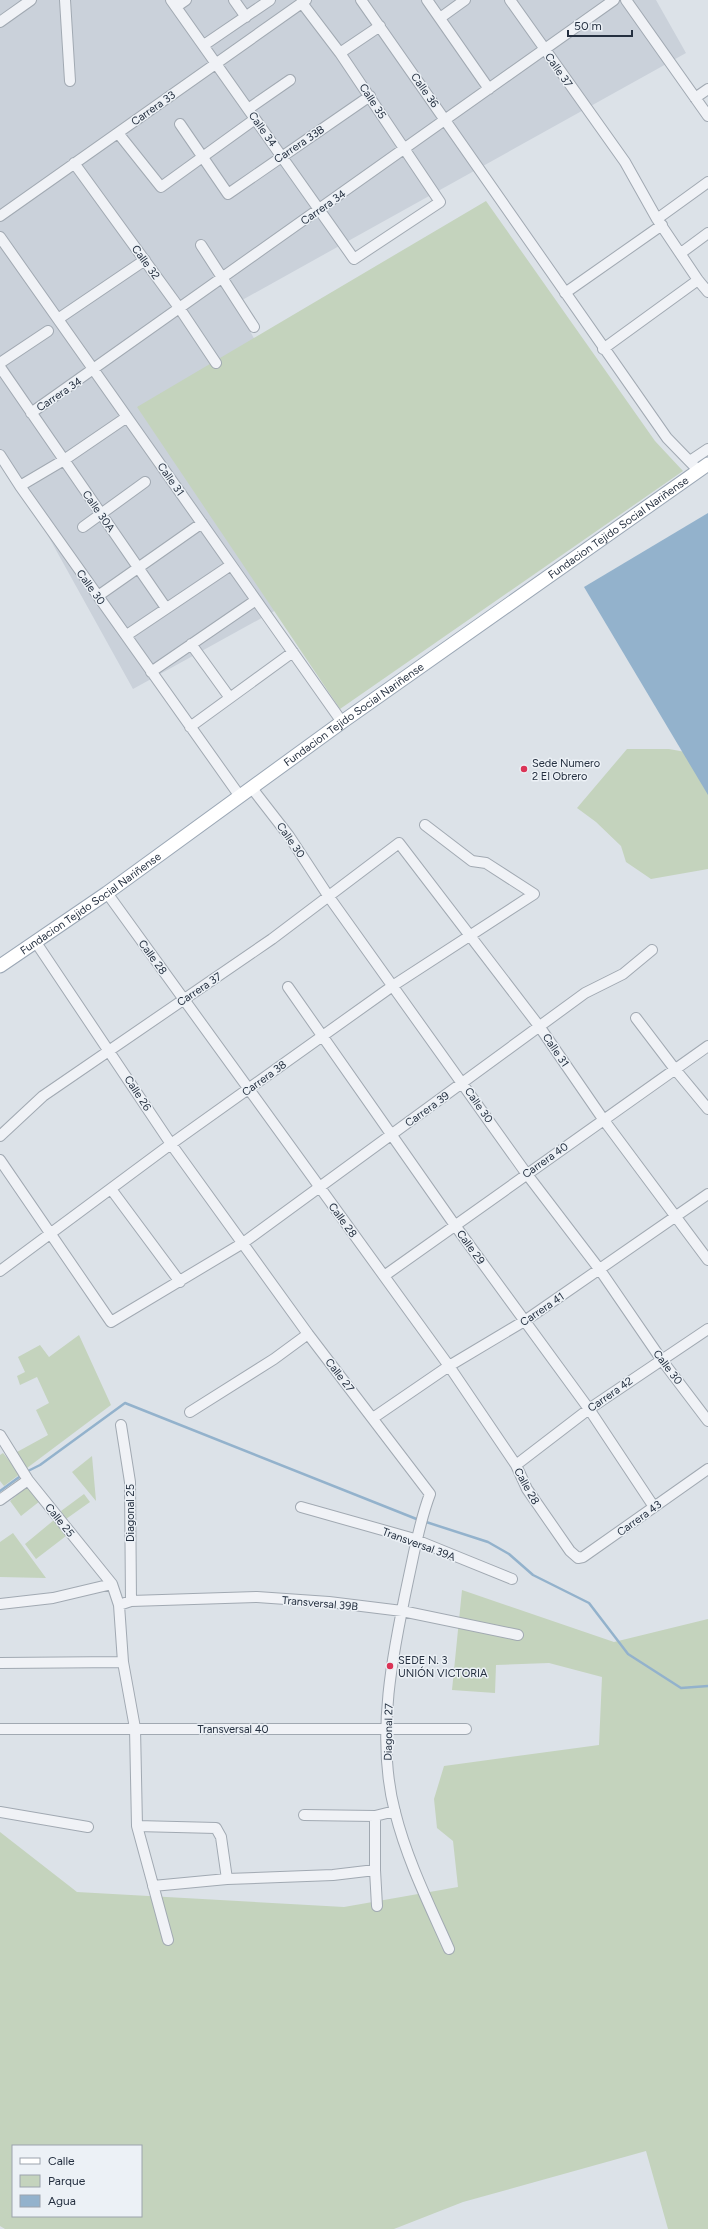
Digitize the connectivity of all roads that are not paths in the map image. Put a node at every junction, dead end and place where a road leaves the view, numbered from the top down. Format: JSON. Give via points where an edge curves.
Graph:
{"nodes":[{"id":1,"x":65,"y":0,"type":"edge"},
{"id":2,"x":186,"y":0,"type":"edge"},
{"id":3,"x":234,"y":0,"type":"edge"},
{"id":4,"x":270,"y":0,"type":"edge"},
{"id":5,"x":361,"y":0,"type":"edge"},
{"id":6,"x":427,"y":0,"type":"edge"},
{"id":7,"x":465,"y":0,"type":"edge"},
{"id":8,"x":510,"y":0,"type":"edge"},
{"id":9,"x":614,"y":0,"type":"edge"},
{"id":10,"x":626,"y":0,"type":"edge"},
{"id":11,"x":304,"y":1,"type":"edge"},
{"id":12,"x":24,"y":2,"type":"edge"},
{"id":13,"x":174,"y":3,"type":"edge"},
{"id":14,"x":246,"y":17,"type":"junction"},
{"id":15,"x":440,"y":18,"type":"junction"},
{"id":16,"x":0,"y":22,"type":"edge"},
{"id":17,"x":380,"y":26,"type":"junction"},
{"id":18,"x":204,"y":46,"type":"junction"},
{"id":19,"x":545,"y":49,"type":"junction"},
{"id":20,"x":340,"y":53,"type":"junction"},
{"id":21,"x":216,"y":63,"type":"junction"},
{"id":22,"x":290,"y":80,"type":"dead end"},
{"id":23,"x":70,"y":81,"type":"dead end"},
{"id":24,"x":489,"y":89,"type":"junction"},
{"id":25,"x":708,"y":89,"type":"edge"},
{"id":26,"x":370,"y":96,"type":"junction"},
{"id":27,"x":695,"y":98,"type":"junction"},
{"id":28,"x":248,"y":108,"type":"junction"},
{"id":29,"x":708,"y":116,"type":"edge"},
{"id":30,"x":255,"y":119,"type":"junction"},
{"id":31,"x":446,"y":120,"type":"junction"},
{"id":32,"x":180,"y":124,"type":"dead end"},
{"id":33,"x":118,"y":133,"type":"junction"},
{"id":34,"x":404,"y":149,"type":"junction"},
{"id":35,"x":281,"y":156,"type":"junction"},
{"id":36,"x":202,"y":157,"type":"junction"},
{"id":37,"x":74,"y":163,"type":"junction"},
{"id":38,"x":708,"y":182,"type":"edge"},
{"id":39,"x":319,"y":209,"type":"junction"},
{"id":40,"x":0,"y":216,"type":"edge"},
{"id":41,"x":660,"y":222,"type":"junction"},
{"id":42,"x":708,"y":234,"type":"edge"},
{"id":43,"x":0,"y":237,"type":"edge"},
{"id":44,"x":201,"y":245,"type":"dead end"},
{"id":45,"x":681,"y":253,"type":"junction"},
{"id":46,"x":354,"y":258,"type":"joint"},
{"id":47,"x":145,"y":260,"type":"junction"},
{"id":48,"x":222,"y":278,"type":"junction"},
{"id":49,"x":704,"y":285,"type":"edge"},
{"id":50,"x":565,"y":293,"type":"junction"},
{"id":51,"x":180,"y":309,"type":"junction"},
{"id":52,"x":58,"y":319,"type":"junction"},
{"id":53,"x":254,"y":327,"type":"dead end"},
{"id":54,"x":48,"y":331,"type":"dead end"},
{"id":55,"x":603,"y":349,"type":"junction"},
{"id":56,"x":0,"y":363,"type":"edge"},
{"id":57,"x":216,"y":363,"type":"dead end"},
{"id":58,"x":0,"y":367,"type":"edge"},
{"id":59,"x":94,"y":370,"type":"junction"},
{"id":60,"x":32,"y":413,"type":"junction"},
{"id":61,"x":127,"y":417,"type":"junction"},
{"id":62,"x":708,"y":449,"type":"edge"},
{"id":63,"x":0,"y":455,"type":"edge"},
{"id":64,"x":64,"y":460,"type":"junction"},
{"id":65,"x":699,"y":465,"type":"edge"},
{"id":66,"x":145,"y":482,"type":"dead end"},
{"id":67,"x":20,"y":486,"type":"junction"},
{"id":68,"x":101,"y":514,"type":"junction"},
{"id":69,"x":202,"y":523,"type":"junction"},
{"id":70,"x":83,"y":527,"type":"dead end"},
{"id":71,"x":231,"y":565,"type":"junction"},
{"id":72,"x":138,"y":567,"type":"junction"},
{"id":73,"x":98,"y":596,"type":"junction"},
{"id":74,"x":256,"y":600,"type":"junction"},
{"id":75,"x":166,"y":608,"type":"junction"},
{"id":76,"x":127,"y":635,"type":"junction"},
{"id":77,"x":192,"y":644,"type":"junction"},
{"id":78,"x":293,"y":652,"type":"junction"},
{"id":79,"x":151,"y":672,"type":"junction"},
{"id":80,"x":230,"y":698,"type":"junction"},
{"id":81,"x":342,"y":722,"type":"junction"},
{"id":82,"x":190,"y":727,"type":"junction"},
{"id":83,"x":251,"y":787,"type":"junction"},
{"id":84,"x":239,"y":795,"type":"junction"},
{"id":85,"x":425,"y":825,"type":"dead end"},
{"id":86,"x":398,"y":843,"type":"joint"},
{"id":87,"x":107,"y":893,"type":"junction"},
{"id":88,"x":329,"y":897,"type":"junction"},
{"id":89,"x":470,"y":937,"type":"junction"},
{"id":90,"x":35,"y":941,"type":"junction"},
{"id":91,"x":652,"y":950,"type":"dead end"},
{"id":92,"x":0,"y":966,"type":"edge"},
{"id":93,"x":394,"y":985,"type":"junction"},
{"id":94,"x":288,"y":987,"type":"dead end"},
{"id":95,"x":184,"y":999,"type":"junction"},
{"id":96,"x":636,"y":1018,"type":"dead end"},
{"id":97,"x":539,"y":1026,"type":"junction"},
{"id":98,"x":323,"y":1036,"type":"junction"},
{"id":99,"x":708,"y":1046,"type":"edge"},
{"id":100,"x":109,"y":1049,"type":"junction"},
{"id":101,"x":674,"y":1068,"type":"junction"},
{"id":102,"x":463,"y":1082,"type":"junction"},
{"id":103,"x":249,"y":1090,"type":"junction"},
{"id":104,"x":708,"y":1109,"type":"edge"},
{"id":105,"x":603,"y":1119,"type":"junction"},
{"id":106,"x":392,"y":1135,"type":"junction"},
{"id":107,"x":0,"y":1136,"type":"edge"},
{"id":108,"x":171,"y":1144,"type":"junction"},
{"id":109,"x":0,"y":1160,"type":"edge"},
{"id":110,"x":526,"y":1173,"type":"junction"},
{"id":111,"x":318,"y":1186,"type":"junction"},
{"id":112,"x":111,"y":1189,"type":"junction"},
{"id":113,"x":708,"y":1194,"type":"edge"},
{"id":114,"x":676,"y":1216,"type":"junction"},
{"id":115,"x":454,"y":1224,"type":"junction"},
{"id":116,"x":50,"y":1233,"type":"junction"},
{"id":117,"x":242,"y":1243,"type":"junction"},
{"id":118,"x":708,"y":1260,"type":"edge"},
{"id":119,"x":600,"y":1270,"type":"junction"},
{"id":120,"x":0,"y":1271,"type":"edge"},
{"id":121,"x":384,"y":1276,"type":"junction"},
{"id":122,"x":180,"y":1282,"type":"junction"},
{"id":123,"x":526,"y":1320,"type":"junction"},
{"id":124,"x":708,"y":1328,"type":"edge"},
{"id":125,"x":308,"y":1334,"type":"junction"},
{"id":126,"x":661,"y":1359,"type":"junction"},
{"id":127,"x":449,"y":1366,"type":"junction"},
{"id":128,"x":588,"y":1409,"type":"junction"},
{"id":129,"x":190,"y":1412,"type":"dead end"},
{"id":130,"x":373,"y":1418,"type":"junction"},
{"id":131,"x":708,"y":1421,"type":"edge"},
{"id":132,"x":121,"y":1425,"type":"dead end"},
{"id":133,"x":0,"y":1435,"type":"edge"},
{"id":134,"x":516,"y":1465,"type":"junction"},
{"id":135,"x":708,"y":1470,"type":"edge"},
{"id":136,"x":25,"y":1476,"type":"junction"},
{"id":137,"x":0,"y":1500,"type":"edge"},
{"id":138,"x":301,"y":1507,"type":"dead end"},
{"id":139,"x":425,"y":1507,"type":"joint"},
{"id":140,"x":654,"y":1507,"type":"junction"},
{"id":141,"x":417,"y":1541,"type":"junction"},
{"id":142,"x":570,"y":1551,"type":"joint"},
{"id":143,"x":512,"y":1579,"type":"dead end"},
{"id":144,"x":112,"y":1584,"type":"junction"},
{"id":145,"x":131,"y":1601,"type":"junction"},
{"id":146,"x":0,"y":1604,"type":"edge"},
{"id":147,"x":119,"y":1605,"type":"junction"},
{"id":148,"x":402,"y":1611,"type":"junction"},
{"id":149,"x":518,"y":1635,"type":"dead end"},
{"id":150,"x":123,"y":1662,"type":"junction"},
{"id":151,"x":0,"y":1663,"type":"edge"},
{"id":152,"x":135,"y":1728,"type":"junction"},
{"id":153,"x":387,"y":1728,"type":"junction"},
{"id":154,"x":0,"y":1729,"type":"edge"},
{"id":155,"x":466,"y":1729,"type":"dead end"},
{"id":156,"x":395,"y":1811,"type":"junction"},
{"id":157,"x":0,"y":1812,"type":"edge"},
{"id":158,"x":304,"y":1815,"type":"dead end"},
{"id":159,"x":375,"y":1816,"type":"junction"},
{"id":160,"x":137,"y":1826,"type":"junction"},
{"id":161,"x":88,"y":1827,"type":"dead end"},
{"id":162,"x":375,"y":1870,"type":"junction"},
{"id":163,"x":226,"y":1879,"type":"junction"},
{"id":164,"x":154,"y":1886,"type":"junction"},
{"id":165,"x":377,"y":1906,"type":"dead end"},
{"id":166,"x":168,"y":1940,"type":"dead end"},
{"id":167,"x":449,"y":1950,"type":"dead end"}],
"edges":[{"from":1,"to":23,"type":"street"},
{"from":2,"to":13,"type":"street"},
{"from":3,"to":14,"type":"street"},
{"from":4,"to":14,"type":"street"},
{"from":5,"to":17,"type":"street","name":"Calle 36"},
{"from":6,"to":15,"type":"street"},
{"from":7,"to":15,"type":"street"},
{"from":8,"to":19,"type":"street","name":"Calle 37"},
{"from":9,"to":19,"type":"street","name":"Carrera 34"},
{"from":10,"to":27,"type":"street"},
{"from":11,"to":20,"type":"street","name":"Calle 35"},
{"from":11,"to":21,"type":"street","name":"Carrera 33"},
{"from":12,"to":16,"type":"street"},
{"from":13,"to":18,"type":"street","name":"Calle 34"},
{"from":14,"to":18,"type":"street"},
{"from":15,"to":24,"type":"street"},
{"from":17,"to":20,"type":"street"},
{"from":17,"to":31,"type":"street","name":"Calle 36"},
{"from":18,"to":21,"type":"street","name":"Calle 34"},
{"from":19,"to":24,"type":"street","name":"Carrera 34"},
{"from":19,"to":41,"type":"street","name":"Calle 37","via":[[625,162]]},
{"from":20,"to":26,"type":"street","name":"Calle 35"},
{"from":21,"to":28,"type":"street","name":"Calle 34"},
{"from":21,"to":33,"type":"street","name":"Carrera 33"},
{"from":22,"to":28,"type":"street"},
{"from":24,"to":31,"type":"street","name":"Carrera 34"},
{"from":25,"to":27,"type":"street"},
{"from":26,"to":34,"type":"street","name":"Calle 35"},
{"from":26,"to":35,"type":"street","name":"Carrera 33B"},
{"from":27,"to":29,"type":"street"},
{"from":28,"to":30,"type":"street","name":"Calle 34"},
{"from":30,"to":35,"type":"street","name":"Calle 34"},
{"from":30,"to":36,"type":"street"},
{"from":31,"to":34,"type":"street","name":"Carrera 34"},
{"from":31,"to":50,"type":"street","name":"Calle 36"},
{"from":32,"to":36,"type":"street"},
{"from":33,"to":36,"type":"street","via":[[161,186]]},
{"from":33,"to":37,"type":"street","name":"Carrera 33"},
{"from":34,"to":39,"type":"street","name":"Carrera 34"},
{"from":34,"to":46,"type":"street","name":"Calle 35","via":[[440,202]]},
{"from":35,"to":36,"type":"street","name":"Carrera 33B","via":[[228,194]]},
{"from":35,"to":39,"type":"street","name":"Calle 34"},
{"from":37,"to":40,"type":"street","name":"Carrera 33"},
{"from":37,"to":47,"type":"street","name":"Calle 32"},
{"from":38,"to":41,"type":"street"},
{"from":39,"to":46,"type":"street","name":"Calle 34"},
{"from":39,"to":48,"type":"street","name":"Carrera 34"},
{"from":41,"to":45,"type":"street","name":"Calle 37"},
{"from":41,"to":50,"type":"street"},
{"from":42,"to":45,"type":"street"},
{"from":43,"to":52,"type":"street","name":"Calle 31"},
{"from":44,"to":48,"type":"street"},
{"from":45,"to":49,"type":"street","name":"Calle 37"},
{"from":47,"to":51,"type":"street","name":"Calle 32"},
{"from":47,"to":52,"type":"street"},
{"from":48,"to":51,"type":"street","name":"Carrera 34"},
{"from":48,"to":53,"type":"street"},
{"from":49,"to":55,"type":"street"},
{"from":50,"to":55,"type":"street","name":"Calle 36"},
{"from":51,"to":57,"type":"street","name":"Calle 32"},
{"from":51,"to":59,"type":"street","name":"Carrera 34"},
{"from":52,"to":59,"type":"street","name":"Calle 31"},
{"from":54,"to":56,"type":"street"},
{"from":55,"to":65,"type":"street","name":"Calle 36","via":[[667,438]]},
{"from":58,"to":60,"type":"street"},
{"from":59,"to":60,"type":"street","name":"Carrera 34"},
{"from":59,"to":61,"type":"street","name":"Calle 31"},
{"from":60,"to":64,"type":"street","name":"Calle 30A"},
{"from":61,"to":64,"type":"street"},
{"from":61,"to":69,"type":"street","name":"Calle 31"},
{"from":62,"to":65,"type":"street"},
{"from":63,"to":67,"type":"street","name":"Calle 30"},
{"from":64,"to":67,"type":"street"},
{"from":64,"to":68,"type":"street","name":"Calle 30A"},
{"from":65,"to":81,"type":"main road","name":"Fundacion Tejido Social Nariñense"},
{"from":66,"to":68,"type":"street"},
{"from":67,"to":73,"type":"street","name":"Calle 30"},
{"from":68,"to":70,"type":"street"},
{"from":68,"to":72,"type":"street","name":"Calle 30A"},
{"from":69,"to":71,"type":"street","name":"Calle 31"},
{"from":69,"to":72,"type":"street"},
{"from":71,"to":74,"type":"street","name":"Calle 31"},
{"from":71,"to":75,"type":"street"},
{"from":72,"to":73,"type":"street"},
{"from":72,"to":75,"type":"street","name":"Calle 30A"},
{"from":73,"to":76,"type":"street","name":"Calle 30"},
{"from":74,"to":77,"type":"street"},
{"from":74,"to":78,"type":"street","name":"Calle 31"},
{"from":75,"to":76,"type":"street"},
{"from":76,"to":79,"type":"street","name":"Calle 30"},
{"from":77,"to":79,"type":"street"},
{"from":77,"to":80,"type":"street"},
{"from":78,"to":80,"type":"street"},
{"from":78,"to":81,"type":"street","name":"Calle 31"},
{"from":79,"to":82,"type":"street","name":"Calle 30"},
{"from":80,"to":82,"type":"street"},
{"from":81,"to":83,"type":"main road","name":"Fundacion Tejido Social Nariñense"},
{"from":82,"to":84,"type":"street","name":"Calle 30"},
{"from":83,"to":84,"type":"main road","name":"Fundacion Tejido Social Nariñense"},
{"from":83,"to":88,"type":"street","name":"Calle 30","via":[[289,836]]},
{"from":84,"to":87,"type":"main road","name":"Fundacion Tejido Social Nariñense"},
{"from":85,"to":89,"type":"street","name":"Carrera 38","via":[[472,861],[486,863],[534,894]]},
{"from":86,"to":88,"type":"street","name":"Carrera 37"},
{"from":86,"to":89,"type":"street","name":"Calle 31"},
{"from":87,"to":90,"type":"main road","name":"Fundacion Tejido Social Nariñense"},
{"from":87,"to":95,"type":"street","name":"Calle 28"},
{"from":88,"to":93,"type":"street","name":"Calle 30"},
{"from":88,"to":95,"type":"street","name":"Carrera 37"},
{"from":89,"to":93,"type":"street","name":"Carrera 38"},
{"from":89,"to":97,"type":"street","name":"Calle 31"},
{"from":90,"to":92,"type":"main road","name":"Fundacion Tejido Social Nariñense"},
{"from":90,"to":100,"type":"street","name":"Calle 26"},
{"from":91,"to":97,"type":"street","name":"Carrera 39","via":[[623,974],[585,993]]},
{"from":93,"to":98,"type":"street","name":"Carrera 38"},
{"from":93,"to":102,"type":"street","name":"Calle 30"},
{"from":94,"to":98,"type":"street","name":"Calle 29"},
{"from":95,"to":100,"type":"street","name":"Carrera 37"},
{"from":95,"to":103,"type":"street","name":"Calle 28"},
{"from":96,"to":101,"type":"street"},
{"from":97,"to":102,"type":"street","name":"Carrera 39"},
{"from":97,"to":105,"type":"street","name":"Calle 31"},
{"from":98,"to":103,"type":"street","name":"Carrera 38"},
{"from":98,"to":106,"type":"street","name":"Calle 29"},
{"from":99,"to":101,"type":"street","name":"Carrera 40"},
{"from":100,"to":107,"type":"street","name":"Carrera 37","via":[[43,1096]]},
{"from":100,"to":108,"type":"street","name":"Calle 26"},
{"from":101,"to":104,"type":"street"},
{"from":101,"to":105,"type":"street","name":"Carrera 40"},
{"from":102,"to":106,"type":"street","name":"Carrera 39"},
{"from":102,"to":110,"type":"street","name":"Calle 30"},
{"from":103,"to":108,"type":"street","name":"Carrera 38"},
{"from":103,"to":111,"type":"street","name":"Calle 28"},
{"from":105,"to":110,"type":"street","name":"Carrera 40"},
{"from":105,"to":114,"type":"street","name":"Calle 31"},
{"from":106,"to":111,"type":"street","name":"Carrera 39"},
{"from":106,"to":115,"type":"street","name":"Calle 29"},
{"from":108,"to":112,"type":"street","name":"Carrera 38"},
{"from":108,"to":117,"type":"street","name":"Calle 26"},
{"from":109,"to":116,"type":"street"},
{"from":110,"to":115,"type":"street","name":"Carrera 40"},
{"from":110,"to":119,"type":"street","name":"Calle 30"},
{"from":111,"to":117,"type":"street","name":"Carrera 39"},
{"from":111,"to":121,"type":"street","name":"Calle 28"},
{"from":112,"to":116,"type":"street","name":"Carrera 38"},
{"from":112,"to":122,"type":"street"},
{"from":113,"to":114,"type":"street","name":"Carrera 41"},
{"from":114,"to":118,"type":"street","name":"Calle 31"},
{"from":114,"to":119,"type":"street","name":"Carrera 41"},
{"from":115,"to":121,"type":"street","name":"Carrera 40"},
{"from":115,"to":123,"type":"street","name":"Calle 29"},
{"from":116,"to":120,"type":"street","name":"Carrera 38"},
{"from":116,"to":122,"type":"street","name":"Carrera 39","via":[[111,1322]]},
{"from":117,"to":122,"type":"street","name":"Carrera 39"},
{"from":117,"to":125,"type":"street","name":"Calle 27"},
{"from":119,"to":123,"type":"street","name":"Carrera 41"},
{"from":119,"to":126,"type":"street","name":"Calle 30"},
{"from":121,"to":127,"type":"street","name":"Calle 28"},
{"from":123,"to":127,"type":"street","name":"Carrera 41"},
{"from":123,"to":128,"type":"street","name":"Calle 29"},
{"from":124,"to":126,"type":"street","name":"Carrera 42"},
{"from":125,"to":129,"type":"street","via":[[274,1359]]},
{"from":125,"to":130,"type":"street","name":"Calle 27"},
{"from":126,"to":128,"type":"street","name":"Carrera 42"},
{"from":126,"to":131,"type":"street","name":"Calle 30"},
{"from":127,"to":130,"type":"street","name":"Carrera 41"},
{"from":127,"to":134,"type":"street","name":"Calle 28"},
{"from":128,"to":134,"type":"street","name":"Carrera 42"},
{"from":128,"to":140,"type":"street","name":"Calle 29"},
{"from":130,"to":139,"type":"street","name":"Calle 27","via":[[430,1494]]},
{"from":132,"to":145,"type":"street","name":"Diagonal 25","via":[[130,1482]]},
{"from":133,"to":136,"type":"street","name":"Calle 25"},
{"from":134,"to":142,"type":"street","name":"Calle 28","via":[[527,1489]]},
{"from":135,"to":140,"type":"street","name":"Carrera 43"},
{"from":136,"to":137,"type":"street"},
{"from":136,"to":144,"type":"street","name":"Calle 25"},
{"from":138,"to":141,"type":"street","name":"Transversal 39A"},
{"from":139,"to":141,"type":"street","name":"Diagonal 27"},
{"from":140,"to":142,"type":"street","name":"Carrera 43","via":[[583,1557],[578,1558]]},
{"from":141,"to":143,"type":"street","name":"Transversal 39A"},
{"from":141,"to":148,"type":"street","name":"Diagonal 27"},
{"from":144,"to":146,"type":"street","via":[[53,1598]]},
{"from":144,"to":147,"type":"street","name":"Calle 25"},
{"from":145,"to":147,"type":"street","name":"Transversal 39B"},
{"from":145,"to":148,"type":"street","name":"Transversal 39B","via":[[257,1597]]},
{"from":147,"to":150,"type":"street"},
{"from":148,"to":149,"type":"street","name":"Transversal 39B"},
{"from":148,"to":153,"type":"street","name":"Diagonal 27","via":[[390,1681]]},
{"from":150,"to":151,"type":"street"},
{"from":150,"to":152,"type":"street"},
{"from":152,"to":153,"type":"street","name":"Transversal 40"},
{"from":152,"to":154,"type":"street","name":"Transversal 40"},
{"from":152,"to":160,"type":"street"},
{"from":153,"to":155,"type":"street","name":"Transversal 40"},
{"from":153,"to":156,"type":"street","name":"Diagonal 27","via":[[388,1771]]},
{"from":156,"to":159,"type":"street"},
{"from":156,"to":167,"type":"street","name":"Diagonal 27","via":[[412,1866]]},
{"from":157,"to":161,"type":"street"},
{"from":158,"to":159,"type":"street"},
{"from":159,"to":162,"type":"street"},
{"from":160,"to":163,"type":"street","via":[[216,1828],[221,1836]]},
{"from":160,"to":164,"type":"street"},
{"from":162,"to":163,"type":"street","via":[[333,1875]]},
{"from":162,"to":165,"type":"street"},
{"from":163,"to":164,"type":"street"},
{"from":164,"to":166,"type":"street"}]}
